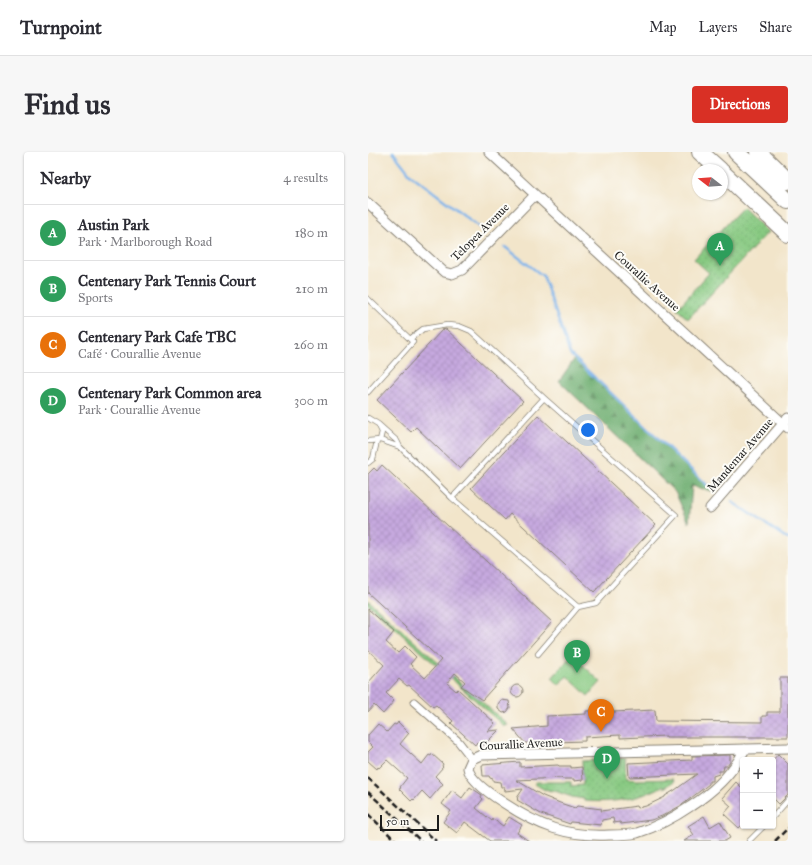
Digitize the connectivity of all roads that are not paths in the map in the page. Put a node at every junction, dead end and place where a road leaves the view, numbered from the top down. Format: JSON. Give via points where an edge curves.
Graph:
{"nodes":[{"id":1,"x":489,"y":152,"type":"edge"},
{"id":2,"x":700,"y":152,"type":"edge"},
{"id":3,"x":736,"y":152,"type":"edge"},
{"id":4,"x":758,"y":152,"type":"edge"},
{"id":5,"x":713,"y":164,"type":"edge"},
{"id":6,"x":728,"y":178,"type":"edge"},
{"id":7,"x":788,"y":181,"type":"edge"},
{"id":8,"x":535,"y":195,"type":"junction"},
{"id":9,"x":788,"y":201,"type":"edge"},
{"id":10,"x":368,"y":202,"type":"edge"},
{"id":11,"x":788,"y":234,"type":"edge"},
{"id":12,"x":368,"y":300,"type":"edge"},
{"id":13,"x":410,"y":339,"type":"junction"},
{"id":14,"x":368,"y":392,"type":"edge"},
{"id":15,"x":544,"y":398,"type":"junction"},
{"id":16,"x":368,"y":418,"type":"edge"},
{"id":17,"x":786,"y":423,"type":"edge"},
{"id":18,"x":379,"y":426,"type":"junction"},
{"id":19,"x":368,"y":441,"type":"edge"},
{"id":20,"x":379,"y":441,"type":"junction"},
{"id":21,"x":400,"y":447,"type":"junction"},
{"id":22,"x":368,"y":464,"type":"edge"},
{"id":23,"x":452,"y":498,"type":"junction"},
{"id":24,"x":710,"y":508,"type":"dead end"},
{"id":25,"x":578,"y":607,"type":"junction"},
{"id":26,"x":538,"y":654,"type":"dead end"},
{"id":27,"x":414,"y":702,"type":"dead end"},
{"id":28,"x":788,"y":748,"type":"edge"},
{"id":29,"x":744,"y":749,"type":"junction"},
{"id":30,"x":472,"y":759,"type":"junction"},
{"id":31,"x":788,"y":800,"type":"edge"},
{"id":32,"x":776,"y":814,"type":"edge"},
{"id":33,"x":761,"y":829,"type":"edge"},
{"id":34,"x":749,"y":841,"type":"edge"}],
"edges":[{"from":1,"to":8,"type":"street","name":"Courallie Avenue"},
{"from":2,"to":5,"type":"highway"},
{"from":3,"to":9,"type":"highway"},
{"from":4,"to":7,"type":"highway"},
{"from":6,"to":11,"type":"highway"},
{"from":8,"to":10,"type":"street","name":"Telopea Avenue","via":[[462,270],[452,274],[444,272]]},
{"from":8,"to":17,"type":"street","name":"Courallie Avenue"},
{"from":12,"to":13,"type":"lane"},
{"from":13,"to":14,"type":"lane","via":[[413,342]]},
{"from":13,"to":15,"type":"lane","via":[[423,329],[448,325],[471,331]]},
{"from":15,"to":23,"type":"lane"},
{"from":15,"to":25,"type":"lane","via":[[676,514],[596,603]]},
{"from":16,"to":18,"type":"lane"},
{"from":17,"to":24,"type":"street","name":"Mandemar Avenue"},
{"from":18,"to":20,"type":"lane","via":[[382,432]]},
{"from":18,"to":21,"type":"lane","via":[[397,441]]},
{"from":19,"to":20,"type":"lane"},
{"from":20,"to":21,"type":"lane"},
{"from":20,"to":22,"type":"lane","via":[[373,459]]},
{"from":21,"to":23,"type":"lane"},
{"from":23,"to":25,"type":"lane"},
{"from":25,"to":26,"type":"lane"},
{"from":27,"to":30,"type":"street","via":[[458,742]]},
{"from":28,"to":29,"type":"street","name":"Courallie Avenue"},
{"from":29,"to":30,"type":"street","name":"Courallie Avenue","via":[[481,756]]},
{"from":29,"to":30,"type":"street","name":"Courallie Avenue","via":[[733,768],[713,790],[663,822],[636,833],[594,836],[549,827],[529,819],[495,797],[471,776],[468,768]]},
{"from":31,"to":32,"type":"lane"},
{"from":33,"to":34,"type":"lane"}]}
